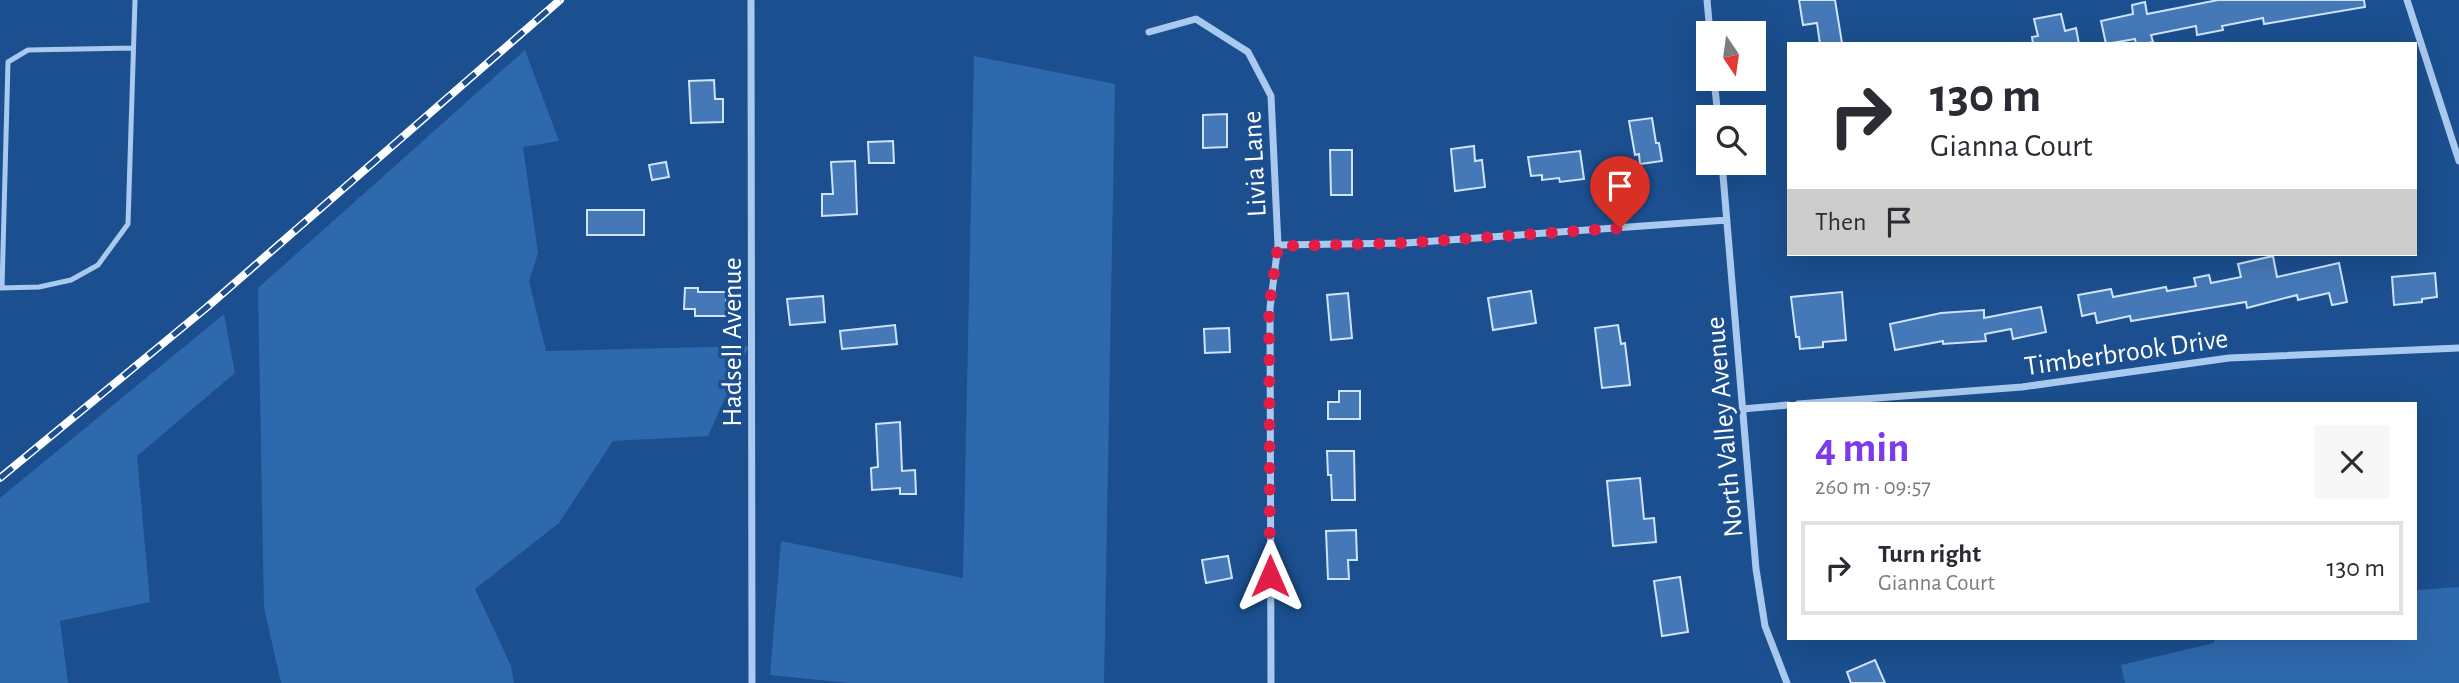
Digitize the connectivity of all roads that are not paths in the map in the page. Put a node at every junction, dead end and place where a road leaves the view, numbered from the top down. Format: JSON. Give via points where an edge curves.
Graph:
{"nodes":[{"id":1,"x":135,"y":0,"type":"edge"},
{"id":2,"x":751,"y":0,"type":"edge"},
{"id":3,"x":1707,"y":0,"type":"edge"},
{"id":4,"x":2407,"y":0,"type":"edge"},
{"id":5,"x":1709,"y":21,"type":"edge"},
{"id":6,"x":1149,"y":32,"type":"dead end"},
{"id":7,"x":2417,"y":42,"type":"edge"},
{"id":8,"x":134,"y":48,"type":"junction"},
{"id":9,"x":2419,"y":52,"type":"edge"},
{"id":10,"x":2459,"y":162,"type":"edge"},
{"id":11,"x":1723,"y":175,"type":"edge"},
{"id":12,"x":1727,"y":220,"type":"junction"},
{"id":13,"x":1278,"y":246,"type":"junction"},
{"id":14,"x":1,"y":288,"type":"edge"},
{"id":15,"x":2459,"y":348,"type":"edge"},
{"id":16,"x":1824,"y":402,"type":"edge"},
{"id":17,"x":1787,"y":405,"type":"edge"},
{"id":18,"x":1742,"y":409,"type":"junction"},
{"id":19,"x":752,"y":683,"type":"edge"},
{"id":20,"x":1271,"y":683,"type":"edge"},
{"id":21,"x":1787,"y":683,"type":"edge"}],
"edges":[{"from":1,"to":8,"type":"lane"},
{"from":2,"to":19,"type":"street","name":"Hadsell Avenue"},
{"from":3,"to":5,"type":"street"},
{"from":4,"to":7,"type":"street"},
{"from":6,"to":13,"type":"street","name":"Livia Lane","via":[[1196,19],[1248,51],[1271,96]]},
{"from":8,"to":14,"type":"lane","via":[[128,224],[97,265],[71,280]]},
{"from":8,"to":14,"type":"lane","via":[[28,50],[8,62]]},
{"from":9,"to":10,"type":"street"},
{"from":11,"to":12,"type":"street","name":"North Valley Avenue"},
{"from":12,"to":13,"type":"street","via":[[1406,243]]},
{"from":12,"to":18,"type":"street","name":"North Valley Avenue"},
{"from":13,"to":20,"type":"street","name":"Livia Lane","via":[[1269,308]]},
{"from":15,"to":16,"type":"street","name":"Timberbrook Drive","via":[[2229,358],[2022,387]]},
{"from":17,"to":18,"type":"street"},
{"from":18,"to":21,"type":"street","name":"North Valley Avenue","via":[[1760,598],[1765,626]]}]}
